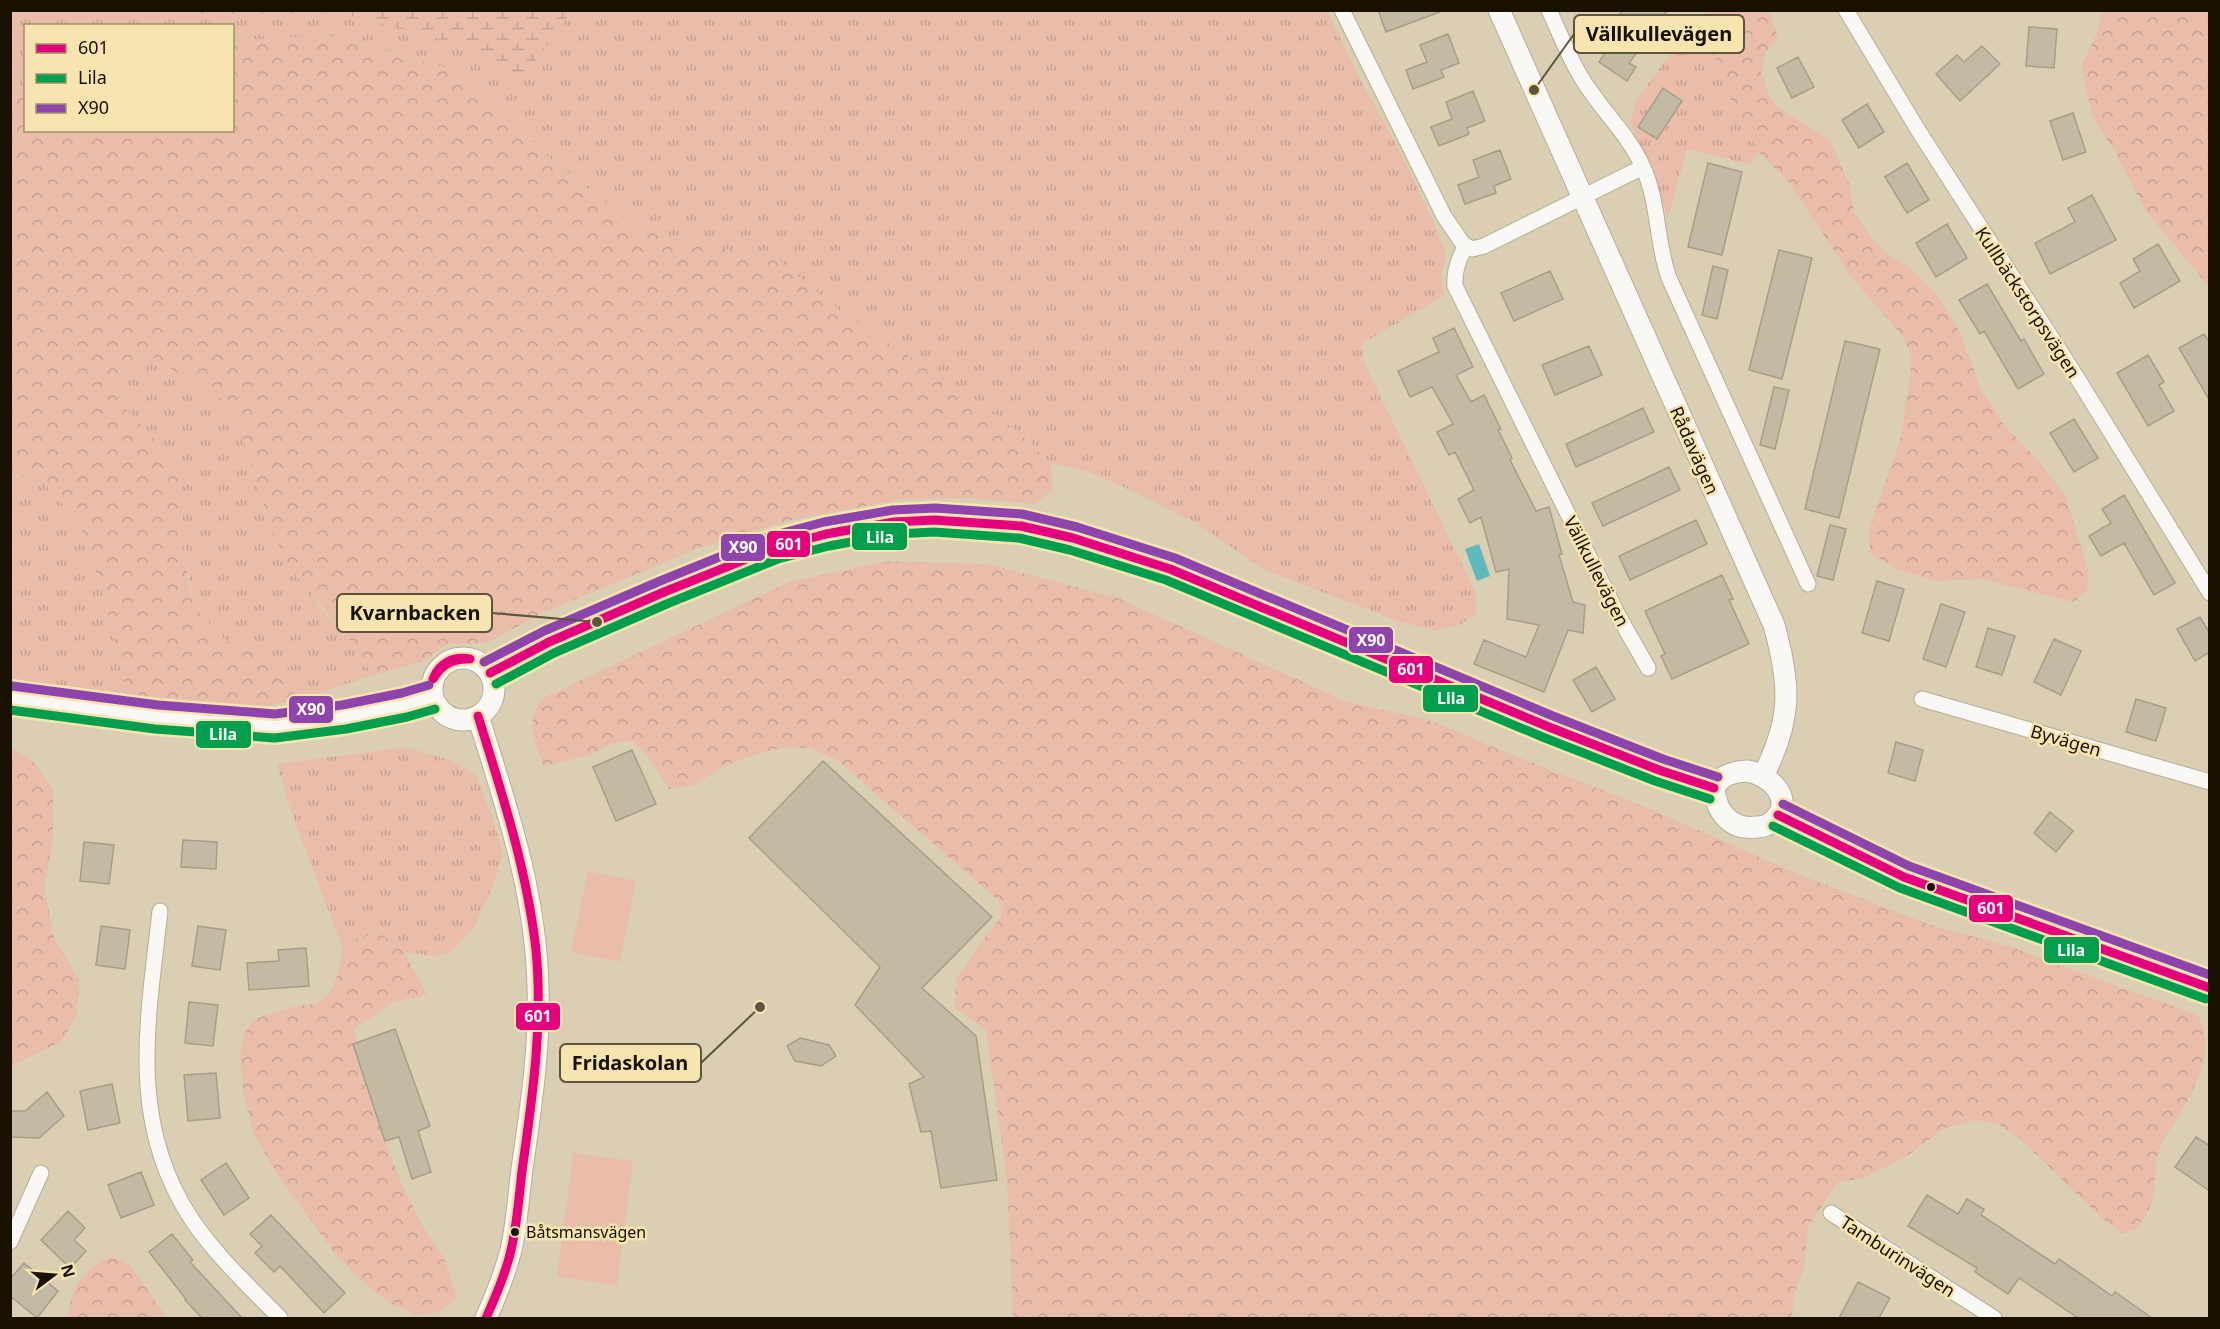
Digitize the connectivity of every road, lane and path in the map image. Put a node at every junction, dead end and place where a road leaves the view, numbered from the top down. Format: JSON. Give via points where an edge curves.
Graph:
{"nodes":[{"id":1,"x":1342,"y":10,"type":"edge"},
{"id":2,"x":1499,"y":10,"type":"edge"},
{"id":3,"x":1549,"y":10,"type":"edge"},
{"id":4,"x":1846,"y":10,"type":"edge"},
{"id":5,"x":1643,"y":167,"type":"junction"},
{"id":6,"x":1583,"y":196,"type":"junction"},
{"id":7,"x":1466,"y":246,"type":"junction"},
{"id":8,"x":1809,"y":584,"type":"dead end"},
{"id":9,"x":2210,"y":593,"type":"edge"},
{"id":10,"x":1648,"y":668,"type":"dead end"},
{"id":11,"x":490,"y":673,"type":"junction"},
{"id":12,"x":432,"y":697,"type":"junction"},
{"id":13,"x":10,"y":698,"type":"edge"},
{"id":14,"x":1922,"y":699,"type":"dead end"},
{"id":15,"x":478,"y":716,"type":"junction"},
{"id":16,"x":1763,"y":776,"type":"junction"},
{"id":17,"x":2210,"y":782,"type":"edge"},
{"id":18,"x":1714,"y":788,"type":"junction"},
{"id":19,"x":1778,"y":815,"type":"junction"},
{"id":20,"x":160,"y":911,"type":"dead end"},
{"id":21,"x":2210,"y":988,"type":"edge"},
{"id":22,"x":40,"y":1173,"type":"dead end"},
{"id":23,"x":1831,"y":1213,"type":"dead end"},
{"id":24,"x":10,"y":1242,"type":"edge"},
{"id":25,"x":280,"y":1318,"type":"edge"},
{"id":26,"x":486,"y":1318,"type":"edge"},
{"id":27,"x":1994,"y":1318,"type":"edge"}],
"edges":[{"from":1,"to":7,"type":"street","via":[[1443,216]]},
{"from":2,"to":6,"type":"street","name":"Rådavägen"},
{"from":3,"to":5,"type":"street","via":[[1590,92],[1629,140]]},
{"from":4,"to":9,"type":"street","name":"Kullbäckstorpsvägen"},
{"from":5,"to":6,"type":"street"},
{"from":5,"to":8,"type":"street","via":[[1653,193],[1662,258],[1669,278]]},
{"from":6,"to":7,"type":"street","via":[[1484,246]]},
{"from":6,"to":16,"type":"street","name":"Rådavägen","via":[[1774,626],[1785,676],[1786,711],[1781,735]]},
{"from":7,"to":10,"type":"street","name":"Vällkullevägen","via":[[1454,274],[1455,286]]},
{"from":11,"to":12,"type":"street","via":[[471,659],[448,661],[435,674]]},
{"from":11,"to":15,"type":"street","via":[[494,686],[492,700]]},
{"from":11,"to":18,"type":"street","via":[[549,642],[774,548],[894,522],[934,520],[1021,526],[1170,569],[1549,727],[1659,771]]},
{"from":12,"to":13,"type":"street","via":[[344,717],[274,726],[157,717]]},
{"from":12,"to":15,"type":"street","via":[[439,710],[450,718]]},
{"from":14,"to":17,"type":"street","name":"Byvägen"},
{"from":15,"to":26,"type":"street","via":[[519,850],[529,899],[538,985],[533,1081],[514,1232]]},
{"from":16,"to":18,"type":"street","via":[[1747,771],[1729,773]]},
{"from":16,"to":19,"type":"street","via":[[1780,794]]},
{"from":18,"to":19,"type":"street","via":[[1720,812],[1742,827],[1768,825]]},
{"from":19,"to":21,"type":"street","via":[[1904,877]]},
{"from":20,"to":25,"type":"street","via":[[147,1062],[155,1141],[192,1220],[211,1246]]},
{"from":22,"to":24,"type":"street"},
{"from":23,"to":27,"type":"street","name":"Tamburinvägen"}]}
